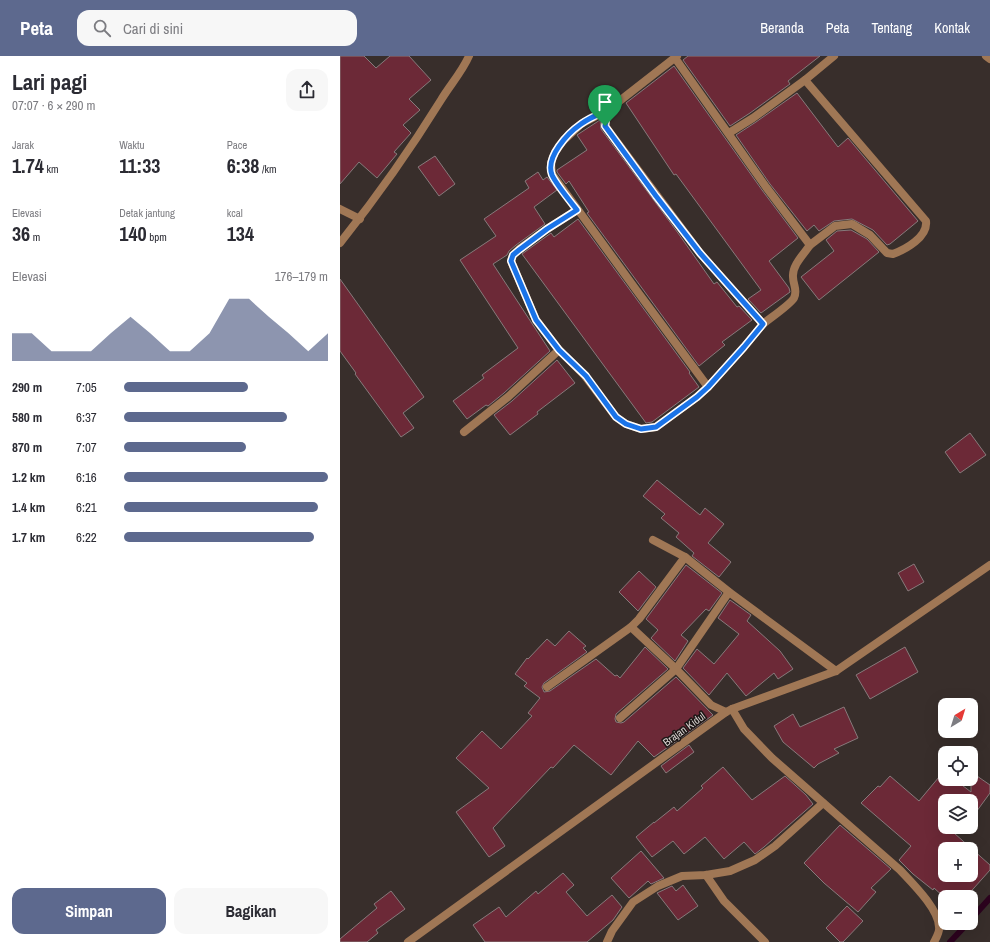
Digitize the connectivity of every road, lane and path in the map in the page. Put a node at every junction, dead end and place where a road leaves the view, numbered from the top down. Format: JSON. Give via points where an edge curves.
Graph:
{"nodes":[{"id":1,"x":469,"y":56,"type":"edge"},
{"id":2,"x":834,"y":56,"type":"edge"},
{"id":3,"x":986,"y":56,"type":"edge"},
{"id":4,"x":676,"y":57,"type":"edge"},
{"id":5,"x":990,"y":59,"type":"edge"},
{"id":6,"x":804,"y":80,"type":"junction"},
{"id":7,"x":608,"y":110,"type":"junction"},
{"id":8,"x":729,"y":133,"type":"junction"},
{"id":9,"x":340,"y":209,"type":"edge"},
{"id":10,"x":577,"y":210,"type":"junction"},
{"id":11,"x":360,"y":219,"type":"junction"},
{"id":12,"x":340,"y":244,"type":"edge"},
{"id":13,"x":810,"y":245,"type":"junction"},
{"id":14,"x":763,"y":324,"type":"junction"},
{"id":15,"x":559,"y":350,"type":"junction"},
{"id":16,"x":708,"y":387,"type":"junction"},
{"id":17,"x":464,"y":432,"type":"dead end"},
{"id":18,"x":653,"y":540,"type":"dead end"},
{"id":19,"x":685,"y":557,"type":"junction"},
{"id":20,"x":990,"y":565,"type":"edge"},
{"id":21,"x":730,"y":592,"type":"junction"},
{"id":22,"x":632,"y":627,"type":"junction"},
{"id":23,"x":676,"y":669,"type":"junction"},
{"id":24,"x":836,"y":671,"type":"junction"},
{"id":25,"x":547,"y":687,"type":"dead end"},
{"id":26,"x":729,"y":710,"type":"junction"},
{"id":27,"x":620,"y":718,"type":"dead end"},
{"id":28,"x":823,"y":803,"type":"junction"},
{"id":29,"x":706,"y":875,"type":"junction"},
{"id":30,"x":408,"y":942,"type":"edge"},
{"id":31,"x":607,"y":942,"type":"edge"},
{"id":32,"x":765,"y":942,"type":"edge"},
{"id":33,"x":934,"y":942,"type":"edge"}],
"edges":[{"from":1,"to":11,"type":"street","via":[[424,127]]},
{"from":2,"to":6,"type":"street"},
{"from":3,"to":5,"type":"street"},
{"from":4,"to":7,"type":"street"},
{"from":4,"to":8,"type":"street"},
{"from":6,"to":8,"type":"street"},
{"from":6,"to":13,"type":"street","via":[[926,221],[927,227],[920,238],[893,254],[887,253],[870,235],[852,224],[835,226]]},
{"from":7,"to":10,"type":"street","via":[[581,124],[563,141],[551,163],[552,174]]},
{"from":7,"to":14,"type":"street","via":[[605,126],[700,253]]},
{"from":8,"to":13,"type":"street"},
{"from":9,"to":11,"type":"street"},
{"from":10,"to":15,"type":"street","via":[[519,250],[511,261],[536,320]]},
{"from":10,"to":16,"type":"street"},
{"from":11,"to":12,"type":"street"},
{"from":13,"to":14,"type":"street","via":[[793,272],[796,291],[794,300]]},
{"from":14,"to":16,"type":"street"},
{"from":15,"to":16,"type":"street","via":[[586,376],[616,417],[641,429],[656,427]]},
{"from":15,"to":17,"type":"street","via":[[508,397]]},
{"from":18,"to":19,"type":"street"},
{"from":19,"to":21,"type":"street"},
{"from":19,"to":22,"type":"street"},
{"from":20,"to":24,"type":"street","name":"Brajan Kidul"},
{"from":21,"to":23,"type":"street"},
{"from":21,"to":24,"type":"street"},
{"from":22,"to":23,"type":"street"},
{"from":22,"to":25,"type":"street"},
{"from":23,"to":26,"type":"street","via":[[712,705]]},
{"from":23,"to":27,"type":"street"},
{"from":24,"to":26,"type":"street","name":"Brajan Kidul"},
{"from":26,"to":28,"type":"street","via":[[772,758]]},
{"from":26,"to":30,"type":"street","name":"Brajan Kidul"},
{"from":28,"to":29,"type":"street","via":[[756,860],[730,871]]},
{"from":28,"to":33,"type":"street","via":[[913,884],[938,919],[940,929]]},
{"from":29,"to":31,"type":"street","via":[[682,876],[658,886],[633,902]]},
{"from":29,"to":32,"type":"street","via":[[724,901]]}]}
